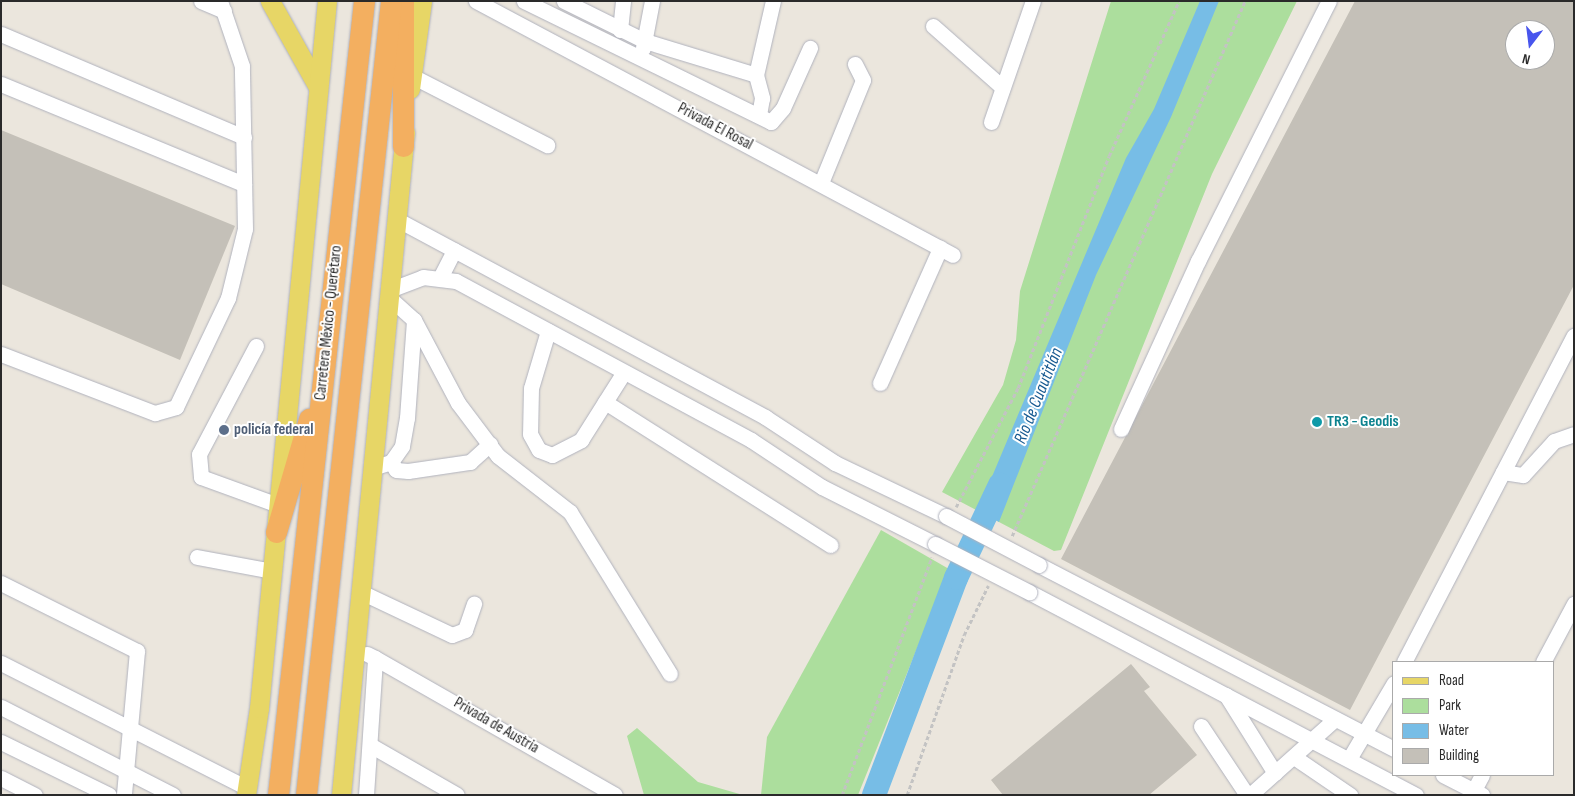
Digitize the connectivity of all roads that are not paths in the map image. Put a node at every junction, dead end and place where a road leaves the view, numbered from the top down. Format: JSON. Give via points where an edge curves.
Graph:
{"nodes":[{"id":1,"x":201,"y":1,"type":"edge"},
{"id":2,"x":270,"y":1,"type":"edge"},
{"id":3,"x":327,"y":1,"type":"edge"},
{"id":4,"x":364,"y":1,"type":"edge"},
{"id":5,"x":391,"y":1,"type":"edge"},
{"id":6,"x":404,"y":1,"type":"edge"},
{"id":7,"x":422,"y":1,"type":"edge"},
{"id":8,"x":476,"y":1,"type":"edge"},
{"id":9,"x":524,"y":1,"type":"edge"},
{"id":10,"x":564,"y":1,"type":"edge"},
{"id":11,"x":623,"y":1,"type":"edge"},
{"id":12,"x":652,"y":1,"type":"edge"},
{"id":13,"x":773,"y":1,"type":"edge"},
{"id":14,"x":1033,"y":1,"type":"edge"},
{"id":15,"x":1329,"y":1,"type":"edge"},
{"id":16,"x":222,"y":6,"type":"edge"},
{"id":17,"x":932,"y":26,"type":"dead end"},
{"id":18,"x":620,"y":30,"type":"junction"},
{"id":19,"x":1,"y":34,"type":"edge"},
{"id":20,"x":645,"y":41,"type":"junction"},
{"id":21,"x":810,"y":48,"type":"dead end"},
{"id":22,"x":642,"y":57,"type":"junction"},
{"id":23,"x":855,"y":64,"type":"dead end"},
{"id":24,"x":756,"y":75,"type":"junction"},
{"id":25,"x":412,"y":76,"type":"junction"},
{"id":26,"x":1,"y":84,"type":"edge"},
{"id":27,"x":318,"y":87,"type":"junction"},
{"id":28,"x":1002,"y":87,"type":"junction"},
{"id":29,"x":759,"y":116,"type":"junction"},
{"id":30,"x":991,"y":122,"type":"dead end"},
{"id":31,"x":244,"y":137,"type":"junction"},
{"id":32,"x":547,"y":145,"type":"dead end"},
{"id":33,"x":403,"y":146,"type":"junction"},
{"id":34,"x":821,"y":183,"type":"junction"},
{"id":35,"x":244,"y":184,"type":"junction"},
{"id":36,"x":398,"y":220,"type":"junction"},
{"id":37,"x":454,"y":250,"type":"junction"},
{"id":38,"x":441,"y":276,"type":"junction"},
{"id":39,"x":392,"y":294,"type":"junction"},
{"id":40,"x":543,"y":298,"type":"junction"},
{"id":41,"x":414,"y":320,"type":"junction"},
{"id":42,"x":585,"y":321,"type":"junction"},
{"id":43,"x":531,"y":322,"type":"junction"},
{"id":44,"x":548,"y":331,"type":"junction"},
{"id":45,"x":1574,"y":336,"type":"edge"},
{"id":46,"x":573,"y":344,"type":"junction"},
{"id":47,"x":256,"y":346,"type":"dead end"},
{"id":48,"x":1,"y":354,"type":"edge"},
{"id":49,"x":624,"y":372,"type":"junction"},
{"id":50,"x":323,"y":379,"type":"junction"},
{"id":51,"x":880,"y":383,"type":"dead end"},
{"id":52,"x":728,"y":397,"type":"junction"},
{"id":53,"x":605,"y":402,"type":"junction"},
{"id":54,"x":715,"y":420,"type":"junction"},
{"id":55,"x":1121,"y":429,"type":"dead end"},
{"id":56,"x":1574,"y":434,"type":"edge"},
{"id":57,"x":490,"y":444,"type":"junction"},
{"id":58,"x":383,"y":464,"type":"junction"},
{"id":59,"x":1503,"y":472,"type":"junction"},
{"id":60,"x":278,"y":505,"type":"junction"},
{"id":61,"x":276,"y":532,"type":"junction"},
{"id":62,"x":830,"y":545,"type":"dead end"},
{"id":63,"x":197,"y":557,"type":"dead end"},
{"id":64,"x":272,"y":571,"type":"junction"},
{"id":65,"x":1,"y":583,"type":"edge"},
{"id":66,"x":363,"y":593,"type":"junction"},
{"id":67,"x":474,"y":604,"type":"dead end"},
{"id":68,"x":1574,"y":604,"type":"edge"},
{"id":69,"x":358,"y":649,"type":"junction"},
{"id":70,"x":375,"y":658,"type":"junction"},
{"id":71,"x":1405,"y":661,"type":"edge"},
{"id":72,"x":1544,"y":661,"type":"edge"},
{"id":73,"x":1,"y":663,"type":"edge"},
{"id":74,"x":670,"y":674,"type":"dead end"},
{"id":75,"x":1392,"y":687,"type":"edge"},
{"id":76,"x":1226,"y":695,"type":"junction"},
{"id":77,"x":1,"y":707,"type":"edge"},
{"id":78,"x":1335,"y":719,"type":"junction"},
{"id":79,"x":1201,"y":726,"type":"dead end"},
{"id":80,"x":127,"y":727,"type":"junction"},
{"id":81,"x":1367,"y":735,"type":"junction"},
{"id":82,"x":1313,"y":740,"type":"junction"},
{"id":83,"x":1,"y":742,"type":"edge"},
{"id":84,"x":370,"y":745,"type":"junction"},
{"id":85,"x":1392,"y":748,"type":"edge"},
{"id":86,"x":1294,"y":757,"type":"junction"},
{"id":87,"x":1349,"y":759,"type":"junction"},
{"id":88,"x":126,"y":767,"type":"junction"},
{"id":89,"x":1275,"y":773,"type":"junction"},
{"id":90,"x":1446,"y":776,"type":"edge"},
{"id":91,"x":1482,"y":776,"type":"edge"},
{"id":92,"x":1,"y":778,"type":"edge"},
{"id":93,"x":246,"y":791,"type":"edge"},
{"id":94,"x":1478,"y":793,"type":"edge"},
{"id":95,"x":35,"y":795,"type":"edge"},
{"id":96,"x":109,"y":795,"type":"edge"},
{"id":97,"x":124,"y":795,"type":"edge"},
{"id":98,"x":173,"y":795,"type":"edge"},
{"id":99,"x":278,"y":795,"type":"edge"},
{"id":100,"x":306,"y":795,"type":"edge"},
{"id":101,"x":341,"y":795,"type":"edge"},
{"id":102,"x":366,"y":795,"type":"edge"},
{"id":103,"x":457,"y":795,"type":"edge"},
{"id":104,"x":616,"y":795,"type":"edge"},
{"id":105,"x":1249,"y":795,"type":"edge"},
{"id":106,"x":1350,"y":795,"type":"edge"},
{"id":107,"x":1416,"y":795,"type":"edge"}],
"edges":[{"from":1,"to":16,"type":"street"},
{"from":2,"to":27,"type":"main road"},
{"from":3,"to":27,"type":"main road"},
{"from":4,"to":50,"type":"highway","name":"Carretera México - Querétaro"},
{"from":5,"to":100,"type":"highway","name":"Carretera México - Querétaro"},
{"from":6,"to":33,"type":"highway"},
{"from":7,"to":25,"type":"main road"},
{"from":8,"to":34,"type":"street","name":"Privada El Rosal"},
{"from":9,"to":22,"type":"street"},
{"from":10,"to":18,"type":"street"},
{"from":11,"to":18,"type":"street"},
{"from":12,"to":20,"type":"street"},
{"from":13,"to":24,"type":"street"},
{"from":14,"to":28,"type":"street"},
{"from":15,"to":55,"type":"street","via":[[1198,260]]},
{"from":16,"to":31,"type":"street","via":[[242,66]]},
{"from":17,"to":28,"type":"street"},
{"from":18,"to":20,"type":"street"},
{"from":19,"to":31,"type":"street"},
{"from":20,"to":22,"type":"street"},
{"from":20,"to":24,"type":"street"},
{"from":21,"to":29,"type":"street","via":[[783,108],[771,122]]},
{"from":22,"to":29,"type":"street"},
{"from":23,"to":34,"type":"street","via":[[864,80]]},
{"from":24,"to":29,"type":"street","via":[[762,98]]},
{"from":25,"to":32,"type":"street"},
{"from":25,"to":33,"type":"main road"},
{"from":26,"to":35,"type":"street"},
{"from":27,"to":60,"type":"main road"},
{"from":28,"to":30,"type":"street"},
{"from":31,"to":35,"type":"street"},
{"from":33,"to":36,"type":"main road"},
{"from":34,"to":51,"type":"street","name":"Privada El Rosal","via":[[947,251]]},
{"from":35,"to":48,"type":"street","via":[[245,229],[228,298],[176,407],[155,413]]},
{"from":36,"to":37,"type":"street"},
{"from":36,"to":39,"type":"main road"},
{"from":37,"to":38,"type":"street"},
{"from":37,"to":40,"type":"street"},
{"from":38,"to":39,"type":"street","via":[[423,277]]},
{"from":38,"to":43,"type":"street"},
{"from":39,"to":41,"type":"street"},
{"from":39,"to":58,"type":"main road"},
{"from":40,"to":42,"type":"street"},
{"from":40,"to":43,"type":"street"},
{"from":41,"to":57,"type":"street","via":[[458,403]]},
{"from":41,"to":58,"type":"street","via":[[402,446]]},
{"from":42,"to":46,"type":"street"},
{"from":42,"to":52,"type":"street"},
{"from":43,"to":44,"type":"street"},
{"from":44,"to":46,"type":"street"},
{"from":44,"to":53,"type":"street","via":[[531,388],[530,434],[539,450],[552,454],[581,440]]},
{"from":45,"to":59,"type":"street"},
{"from":46,"to":49,"type":"street"},
{"from":47,"to":60,"type":"street","via":[[199,454],[202,477]]},
{"from":49,"to":53,"type":"street"},
{"from":49,"to":54,"type":"street"},
{"from":50,"to":61,"type":"highway"},
{"from":50,"to":99,"type":"highway","name":"Carretera México - Querétaro"},
{"from":52,"to":54,"type":"street"},
{"from":52,"to":78,"type":"street","bridge":true,"via":[[835,463],[949,516]]},
{"from":53,"to":62,"type":"street"},
{"from":54,"to":76,"type":"street","bridge":true,"via":[[822,487]]},
{"from":56,"to":59,"type":"street","via":[[1554,441],[1523,475]]},
{"from":57,"to":58,"type":"street","via":[[470,462],[408,471]]},
{"from":57,"to":74,"type":"street","via":[[570,512]]},
{"from":58,"to":66,"type":"main road"},
{"from":59,"to":71,"type":"street"},
{"from":60,"to":61,"type":"main road"},
{"from":61,"to":64,"type":"main road"},
{"from":63,"to":64,"type":"street"},
{"from":64,"to":93,"type":"main road"},
{"from":65,"to":80,"type":"street","via":[[137,651]]},
{"from":66,"to":67,"type":"street","via":[[452,635],[465,630]]},
{"from":66,"to":69,"type":"main road"},
{"from":68,"to":72,"type":"street"},
{"from":69,"to":70,"type":"street","name":"Privada de Austria"},
{"from":69,"to":101,"type":"main road"},
{"from":70,"to":84,"type":"street"},
{"from":70,"to":104,"type":"street","name":"Privada de Austria"},
{"from":73,"to":80,"type":"street"},
{"from":75,"to":81,"type":"street"},
{"from":76,"to":82,"type":"street"},
{"from":76,"to":89,"type":"street"},
{"from":77,"to":88,"type":"street"},
{"from":78,"to":81,"type":"street"},
{"from":78,"to":82,"type":"street"},
{"from":79,"to":105,"type":"street"},
{"from":80,"to":88,"type":"street"},
{"from":80,"to":93,"type":"street"},
{"from":81,"to":85,"type":"street"},
{"from":81,"to":87,"type":"street"},
{"from":82,"to":86,"type":"street"},
{"from":82,"to":87,"type":"street"},
{"from":83,"to":96,"type":"street"},
{"from":84,"to":102,"type":"street"},
{"from":84,"to":103,"type":"street"},
{"from":86,"to":89,"type":"street"},
{"from":86,"to":106,"type":"street"},
{"from":87,"to":107,"type":"street"},
{"from":88,"to":97,"type":"street"},
{"from":88,"to":98,"type":"street"},
{"from":89,"to":105,"type":"street"},
{"from":90,"to":94,"type":"street"},
{"from":91,"to":94,"type":"street"},
{"from":92,"to":95,"type":"street"}]}
